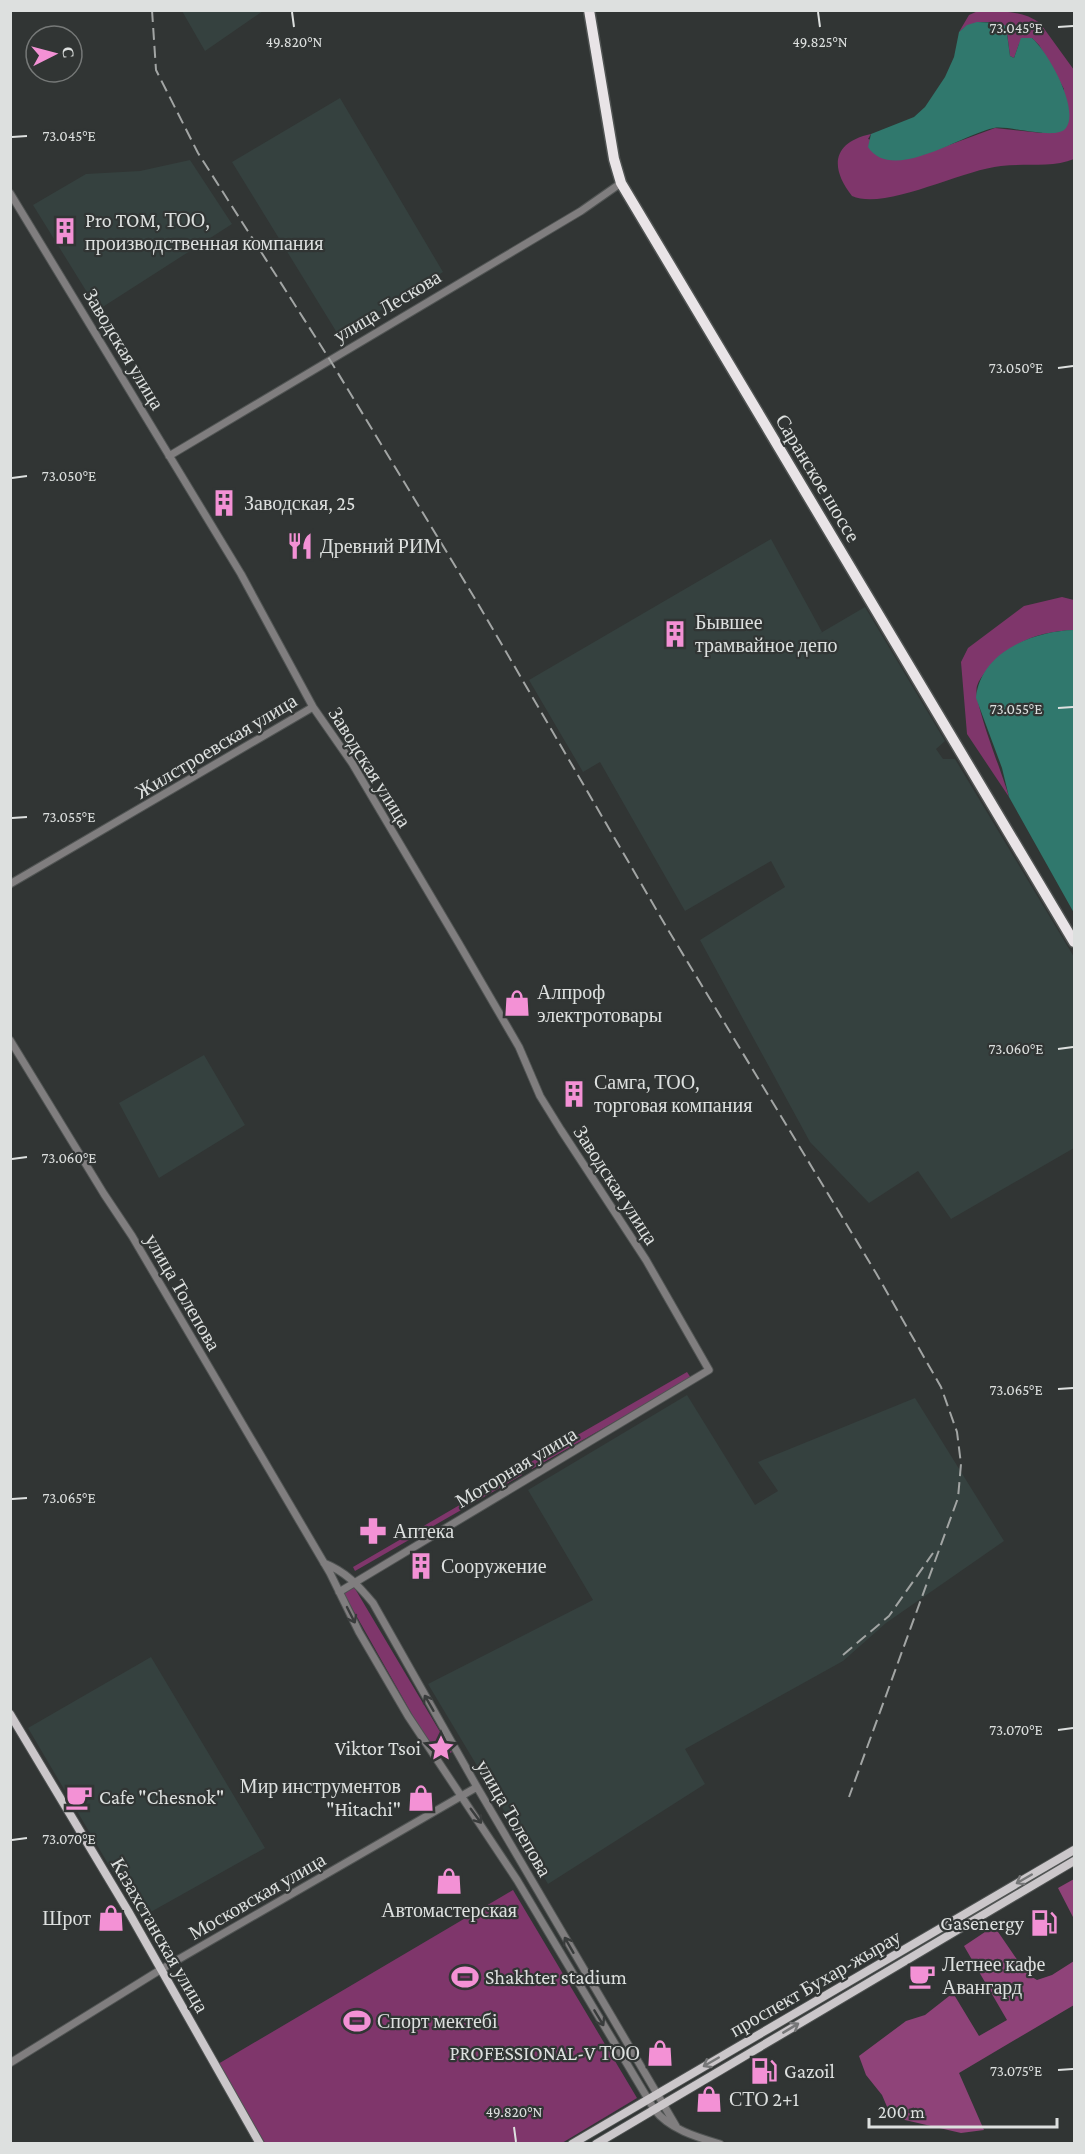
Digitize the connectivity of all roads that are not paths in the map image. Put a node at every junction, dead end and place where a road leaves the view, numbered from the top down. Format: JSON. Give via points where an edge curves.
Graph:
{"nodes":[{"id":1,"x":590,"y":10,"type":"edge"},
{"id":2,"x":621,"y":183,"type":"junction"},
{"id":3,"x":10,"y":193,"type":"edge"},
{"id":4,"x":169,"y":456,"type":"junction"},
{"id":5,"x":313,"y":707,"type":"junction"},
{"id":6,"x":10,"y":884,"type":"edge"},
{"id":7,"x":1074,"y":942,"type":"edge"},
{"id":8,"x":10,"y":1040,"type":"edge"},
{"id":9,"x":709,"y":1370,"type":"joint"},
{"id":10,"x":324,"y":1563,"type":"junction"},
{"id":11,"x":355,"y":1580,"type":"junction"},
{"id":12,"x":339,"y":1592,"type":"junction"},
{"id":13,"x":10,"y":1714,"type":"edge"},
{"id":14,"x":477,"y":1787,"type":"junction"},
{"id":15,"x":460,"y":1796,"type":"junction"},
{"id":16,"x":1074,"y":1850,"type":"edge"},
{"id":17,"x":1074,"y":1861,"type":"edge"},
{"id":18,"x":900,"y":1952,"type":"junction"},
{"id":19,"x":905,"y":1961,"type":"junction"},
{"id":20,"x":160,"y":1970,"type":"junction"},
{"id":21,"x":10,"y":2063,"type":"edge"},
{"id":22,"x":656,"y":2094,"type":"junction"},
{"id":23,"x":648,"y":2099,"type":"junction"},
{"id":24,"x":658,"y":2107,"type":"junction"},
{"id":25,"x":260,"y":2144,"type":"edge"},
{"id":26,"x":572,"y":2144,"type":"edge"},
{"id":27,"x":596,"y":2144,"type":"edge"},
{"id":28,"x":720,"y":2144,"type":"edge"}],
"edges":[{"from":1,"to":2,"type":"highway","name":"Саранское шоссе"},
{"from":2,"to":4,"type":"street","name":"улица Лескова","via":[[581,211]]},
{"from":2,"to":7,"type":"highway","name":"Саранское шоссе"},
{"from":3,"to":4,"type":"street","name":"Заводская улица"},
{"from":4,"to":5,"type":"street","name":"Заводская улица","via":[[241,574]]},
{"from":5,"to":6,"type":"street","name":"Жилстроевская улица"},
{"from":5,"to":9,"type":"street","name":"Заводская улица","via":[[352,762],[514,1039],[540,1096],[646,1260]]},
{"from":8,"to":10,"type":"street","name":"улица Толепова","via":[[132,1236]]},
{"from":9,"to":11,"type":"street","name":"Моторная улица"},
{"from":10,"to":11,"type":"street","name":"улица Толепова"},
{"from":10,"to":12,"type":"street","name":"улица Толепова"},
{"from":11,"to":12,"type":"street","name":"Моторная улица"},
{"from":14,"to":11,"type":"street","name":"улица Толепова","one_way":true},
{"from":12,"to":15,"type":"street","name":"улица Толепова","one_way":true,"via":[[408,1716]]},
{"from":13,"to":20,"type":"main road","name":"Казахстанская улица"},
{"from":14,"to":15,"type":"street","name":"Московская улица"},
{"from":22,"to":14,"type":"street","name":"улица Толепова","one_way":true},
{"from":15,"to":20,"type":"street","name":"Московская улица"},
{"from":15,"to":23,"type":"street","name":"улица Толепова","one_way":true,"via":[[517,1880]]},
{"from":16,"to":18,"type":"main road","name":"проспект Бухар-жырау","one_way":true},
{"from":17,"to":19,"type":"main road","name":"проспект Бухар-жырау"},
{"from":18,"to":19,"type":"main road"},
{"from":18,"to":22,"type":"main road","name":"проспект Бухар-жырау","one_way":true},
{"from":24,"to":19,"type":"main road","name":"проспект Бухар-жырау","one_way":true},
{"from":20,"to":21,"type":"street","name":"Московская улица"},
{"from":20,"to":25,"type":"main road","name":"Казахстанская улица"},
{"from":22,"to":23,"type":"main road","name":"проспект Бухар-жырау"},
{"from":22,"to":24,"type":"street","name":"улица Толепова"},
{"from":23,"to":24,"type":"street","name":"улица Толепова"},
{"from":23,"to":26,"type":"main road","name":"проспект Бухар-жырау"},
{"from":24,"to":27,"type":"main road","name":"проспект Бухар-жырау"},
{"from":24,"to":28,"type":"street","via":[[668,2125]]}]}
